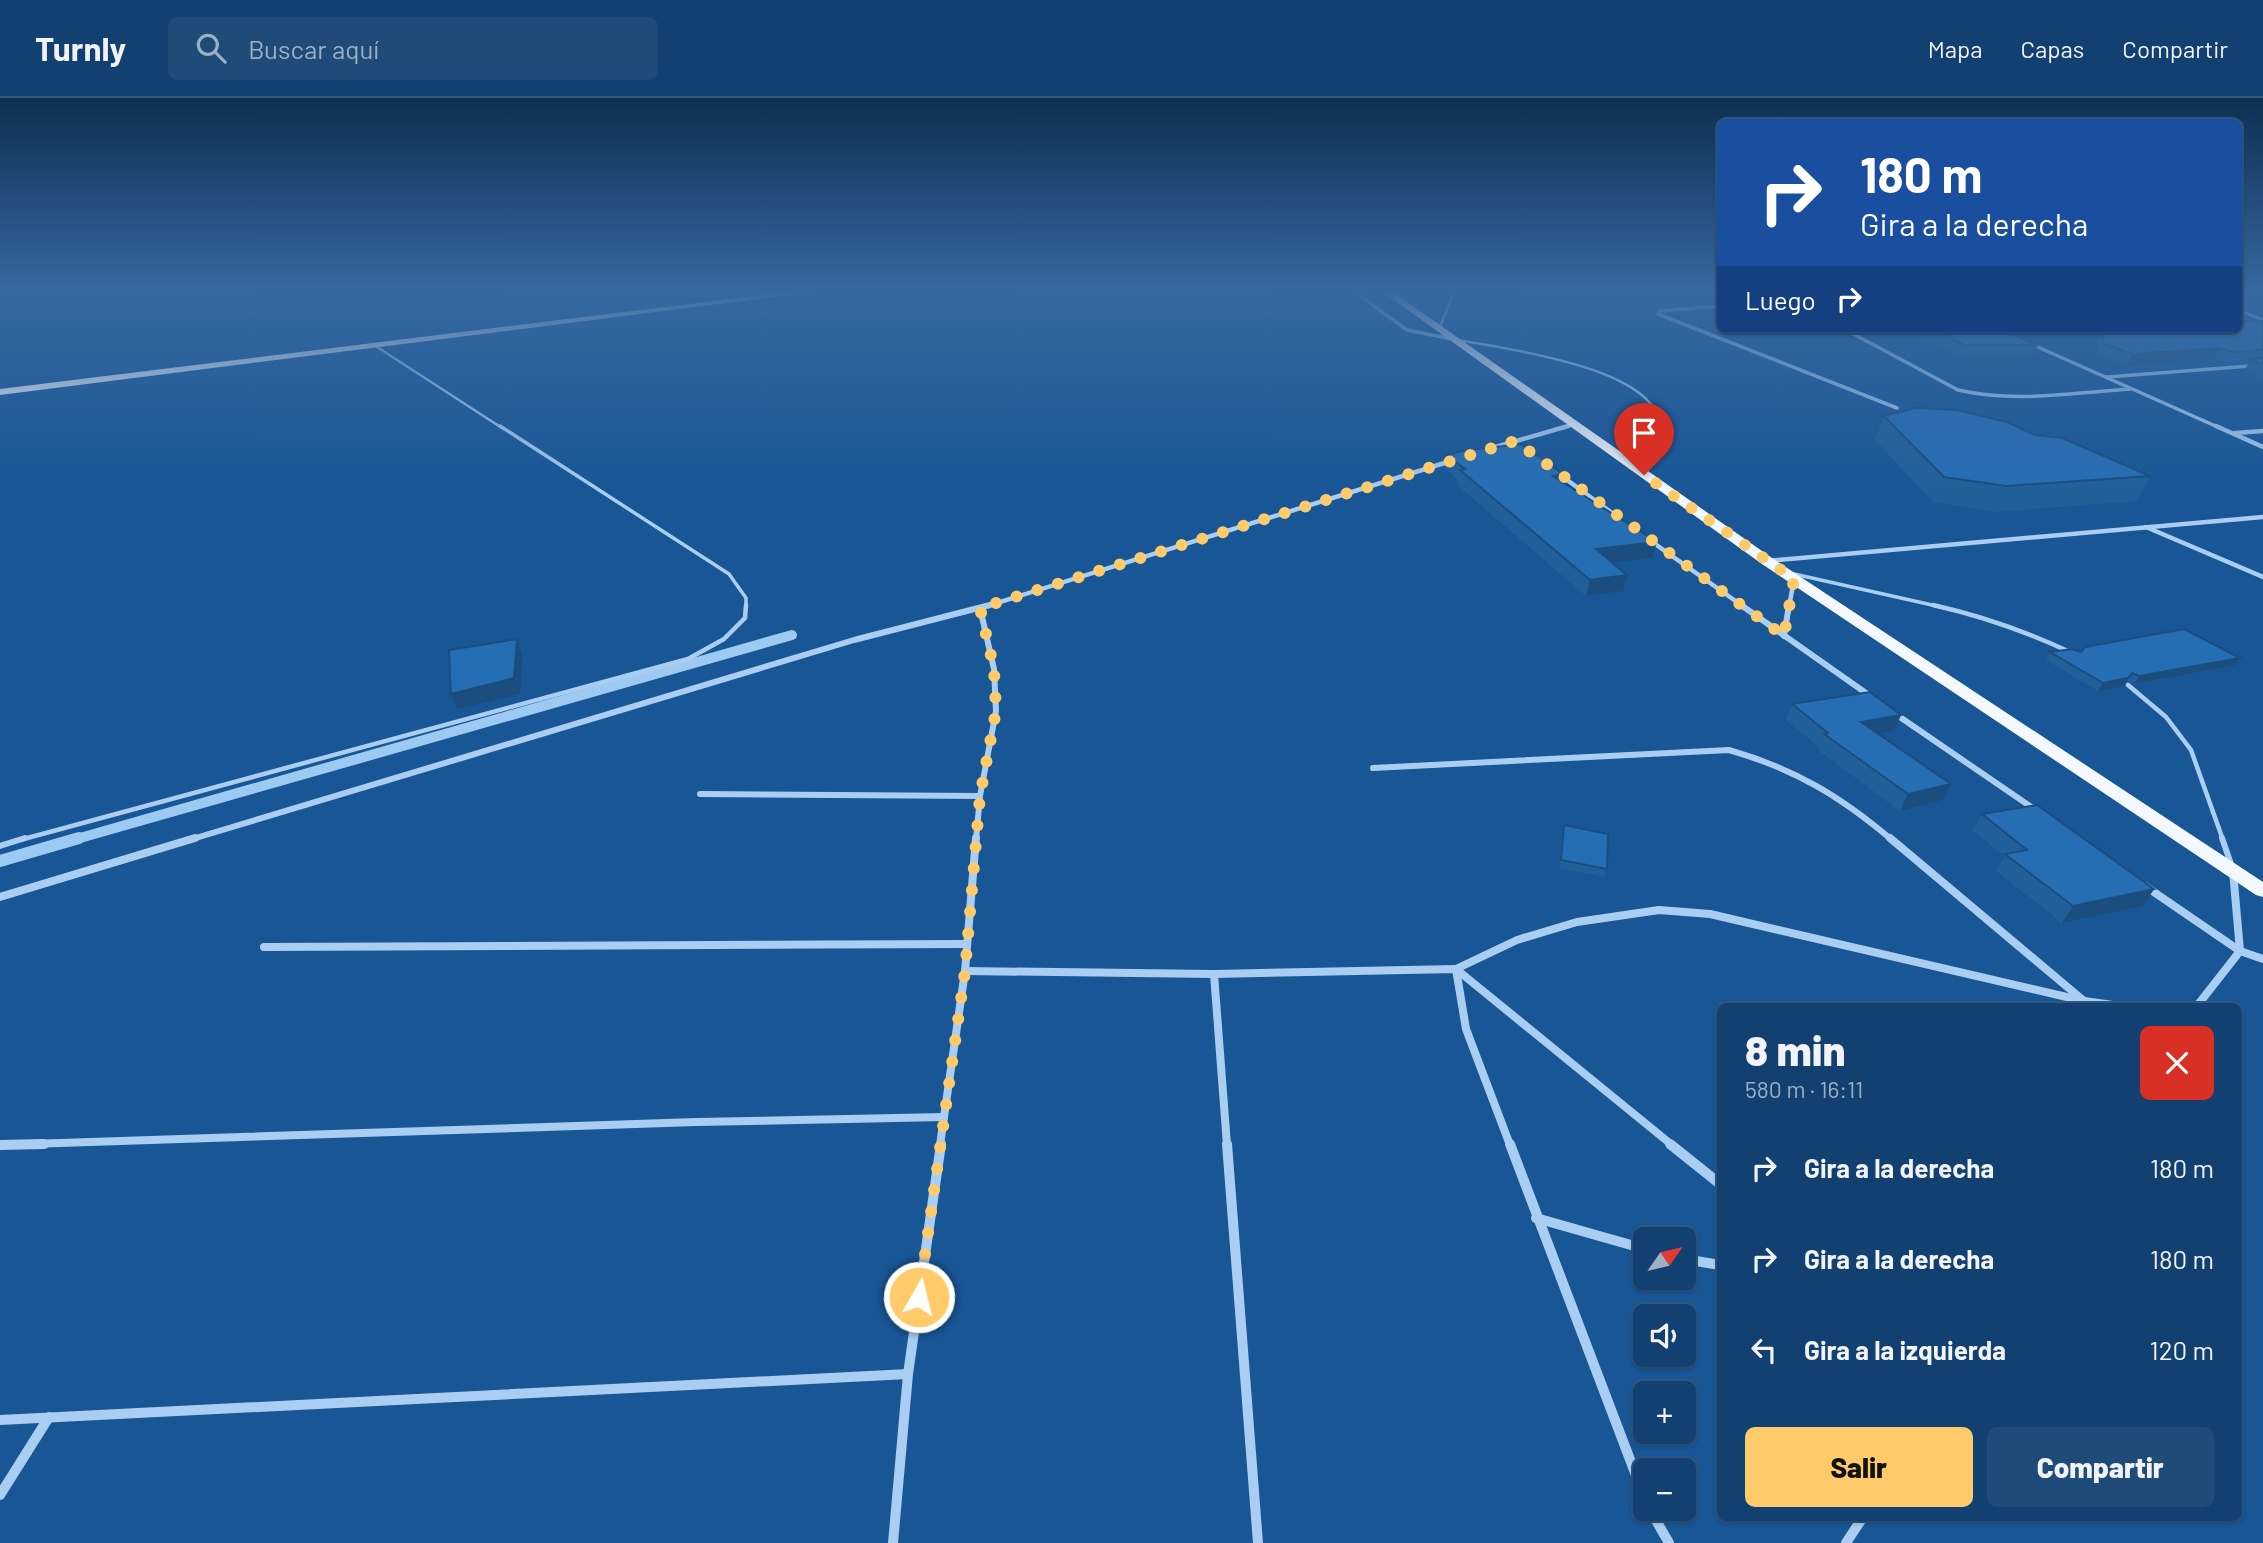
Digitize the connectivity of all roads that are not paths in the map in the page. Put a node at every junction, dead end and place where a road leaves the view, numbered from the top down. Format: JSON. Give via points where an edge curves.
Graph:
{"nodes":[{"id":1,"x":273,"y":357,"type":"edge"},
{"id":2,"x":393,"y":357,"type":"edge"},
{"id":3,"x":1478,"y":357,"type":"edge"},
{"id":4,"x":1552,"y":357,"type":"edge"},
{"id":5,"x":1768,"y":357,"type":"edge"},
{"id":6,"x":1897,"y":357,"type":"edge"},
{"id":7,"x":2061,"y":357,"type":"edge"},
{"id":8,"x":2263,"y":365,"type":"edge"},
{"id":9,"x":2105,"y":377,"type":"junction"},
{"id":10,"x":2130,"y":389,"type":"junction"},
{"id":11,"x":0,"y":391,"type":"edge"},
{"id":12,"x":1897,"y":408,"type":"dead end"},
{"id":13,"x":1572,"y":425,"type":"junction"},
{"id":14,"x":2263,"y":430,"type":"edge"},
{"id":15,"x":2231,"y":434,"type":"junction"},
{"id":16,"x":1515,"y":441,"type":"junction"},
{"id":17,"x":2263,"y":447,"type":"edge"},
{"id":18,"x":1489,"y":449,"type":"edge"},
{"id":19,"x":1526,"y":449,"type":"edge"},
{"id":20,"x":1463,"y":457,"type":"edge"},
{"id":21,"x":1547,"y":466,"type":"edge"},
{"id":22,"x":1644,"y":475,"type":"junction"},
{"id":23,"x":2263,"y":517,"type":"edge"},
{"id":24,"x":1622,"y":521,"type":"edge"},
{"id":25,"x":2146,"y":527,"type":"junction"},
{"id":26,"x":1643,"y":536,"type":"edge"},
{"id":27,"x":1767,"y":561,"type":"junction"},
{"id":28,"x":1788,"y":576,"type":"junction"},
{"id":29,"x":2263,"y":577,"type":"edge"},
{"id":30,"x":980,"y":608,"type":"junction"},
{"id":31,"x":1784,"y":636,"type":"junction"},
{"id":32,"x":2076,"y":655,"type":"edge"},
{"id":33,"x":2128,"y":685,"type":"edge"},
{"id":34,"x":1877,"y":701,"type":"edge"},
{"id":35,"x":1888,"y":709,"type":"edge"},
{"id":36,"x":1373,"y":768,"type":"dead end"},
{"id":37,"x":700,"y":794,"type":"dead end"},
{"id":38,"x":980,"y":796,"type":"junction"},
{"id":39,"x":2047,"y":818,"type":"edge"},
{"id":40,"x":0,"y":846,"type":"edge"},
{"id":41,"x":2233,"y":870,"type":"junction"},
{"id":42,"x":2138,"y":881,"type":"edge"},
{"id":43,"x":2263,"y":891,"type":"edge"},
{"id":44,"x":0,"y":897,"type":"edge"},
{"id":45,"x":966,"y":944,"type":"junction"},
{"id":46,"x":264,"y":947,"type":"dead end"},
{"id":47,"x":2240,"y":951,"type":"junction"},
{"id":48,"x":2263,"y":959,"type":"edge"},
{"id":49,"x":1456,"y":970,"type":"junction"},
{"id":50,"x":965,"y":971,"type":"junction"},
{"id":51,"x":1214,"y":974,"type":"junction"},
{"id":52,"x":2084,"y":1000,"type":"junction"},
{"id":53,"x":2102,"y":1003,"type":"edge"},
{"id":54,"x":2199,"y":1003,"type":"edge"},
{"id":55,"x":944,"y":1117,"type":"junction"},
{"id":56,"x":0,"y":1145,"type":"edge"},
{"id":57,"x":1717,"y":1183,"type":"edge"},
{"id":58,"x":1536,"y":1218,"type":"junction"},
{"id":59,"x":1633,"y":1246,"type":"edge"},
{"id":60,"x":1696,"y":1261,"type":"edge"},
{"id":61,"x":1717,"y":1264,"type":"edge"},
{"id":62,"x":908,"y":1374,"type":"junction"},
{"id":63,"x":49,"y":1417,"type":"junction"},
{"id":64,"x":0,"y":1420,"type":"edge"},
{"id":65,"x":1633,"y":1468,"type":"edge"},
{"id":66,"x":0,"y":1495,"type":"edge"},
{"id":67,"x":1656,"y":1521,"type":"edge"},
{"id":68,"x":1860,"y":1521,"type":"edge"},
{"id":69,"x":893,"y":1543,"type":"edge"},
{"id":70,"x":1258,"y":1543,"type":"edge"},
{"id":71,"x":1669,"y":1543,"type":"edge"},
{"id":72,"x":1846,"y":1543,"type":"edge"}],
"edges":[{"from":1,"to":11,"type":"highway"},
{"from":2,"to":40,"type":"lane","via":[[729,573],[746,598],[745,618],[724,639],[688,659]]},
{"from":3,"to":13,"type":"main road"},
{"from":4,"to":22,"type":"lane","via":[[1604,373],[1650,402],[1659,414],[1659,427]]},
{"from":5,"to":12,"type":"street"},
{"from":6,"to":10,"type":"street","via":[[1975,395]]},
{"from":7,"to":9,"type":"street"},
{"from":8,"to":9,"type":"street"},
{"from":9,"to":10,"type":"street"},
{"from":10,"to":15,"type":"street"},
{"from":13,"to":16,"type":"street"},
{"from":13,"to":22,"type":"main road"},
{"from":14,"to":15,"type":"street"},
{"from":15,"to":17,"type":"street"},
{"from":16,"to":18,"type":"street"},
{"from":16,"to":19,"type":"street"},
{"from":20,"to":30,"type":"street"},
{"from":21,"to":24,"type":"street"},
{"from":22,"to":27,"type":"main road"},
{"from":23,"to":25,"type":"street"},
{"from":25,"to":27,"type":"street"},
{"from":25,"to":29,"type":"street"},
{"from":26,"to":31,"type":"street"},
{"from":27,"to":28,"type":"main road"},
{"from":28,"to":31,"type":"street"},
{"from":28,"to":32,"type":"lane","via":[[1983,616]]},
{"from":28,"to":41,"type":"main road"},
{"from":30,"to":38,"type":"street","via":[[994,669],[996,711]]},
{"from":30,"to":44,"type":"street","via":[[854,640]]},
{"from":31,"to":34,"type":"street"},
{"from":33,"to":41,"type":"lane","via":[[2166,716],[2190,750]]},
{"from":35,"to":39,"type":"street"},
{"from":36,"to":52,"type":"street","via":[[1729,750],[1776,763],[1825,787],[1857,811]]},
{"from":37,"to":38,"type":"street"},
{"from":38,"to":45,"type":"street"},
{"from":41,"to":43,"type":"main road"},
{"from":41,"to":47,"type":"street"},
{"from":42,"to":47,"type":"street"},
{"from":45,"to":46,"type":"street"},
{"from":45,"to":50,"type":"street"},
{"from":47,"to":48,"type":"street"},
{"from":47,"to":54,"type":"street"},
{"from":49,"to":51,"type":"street"},
{"from":49,"to":52,"type":"street","via":[[1529,936],[1577,922],[1659,910],[1710,914]]},
{"from":49,"to":57,"type":"street"},
{"from":49,"to":58,"type":"street","via":[[1466,1029]]},
{"from":50,"to":51,"type":"street"},
{"from":50,"to":55,"type":"street"},
{"from":51,"to":70,"type":"street"},
{"from":52,"to":53,"type":"street"},
{"from":55,"to":56,"type":"street"},
{"from":55,"to":62,"type":"street"},
{"from":58,"to":59,"type":"street"},
{"from":58,"to":65,"type":"street"},
{"from":60,"to":61,"type":"street"},
{"from":62,"to":63,"type":"street"},
{"from":62,"to":69,"type":"street"},
{"from":63,"to":64,"type":"street"},
{"from":63,"to":66,"type":"street"},
{"from":67,"to":71,"type":"street"},
{"from":68,"to":72,"type":"street"}]}
